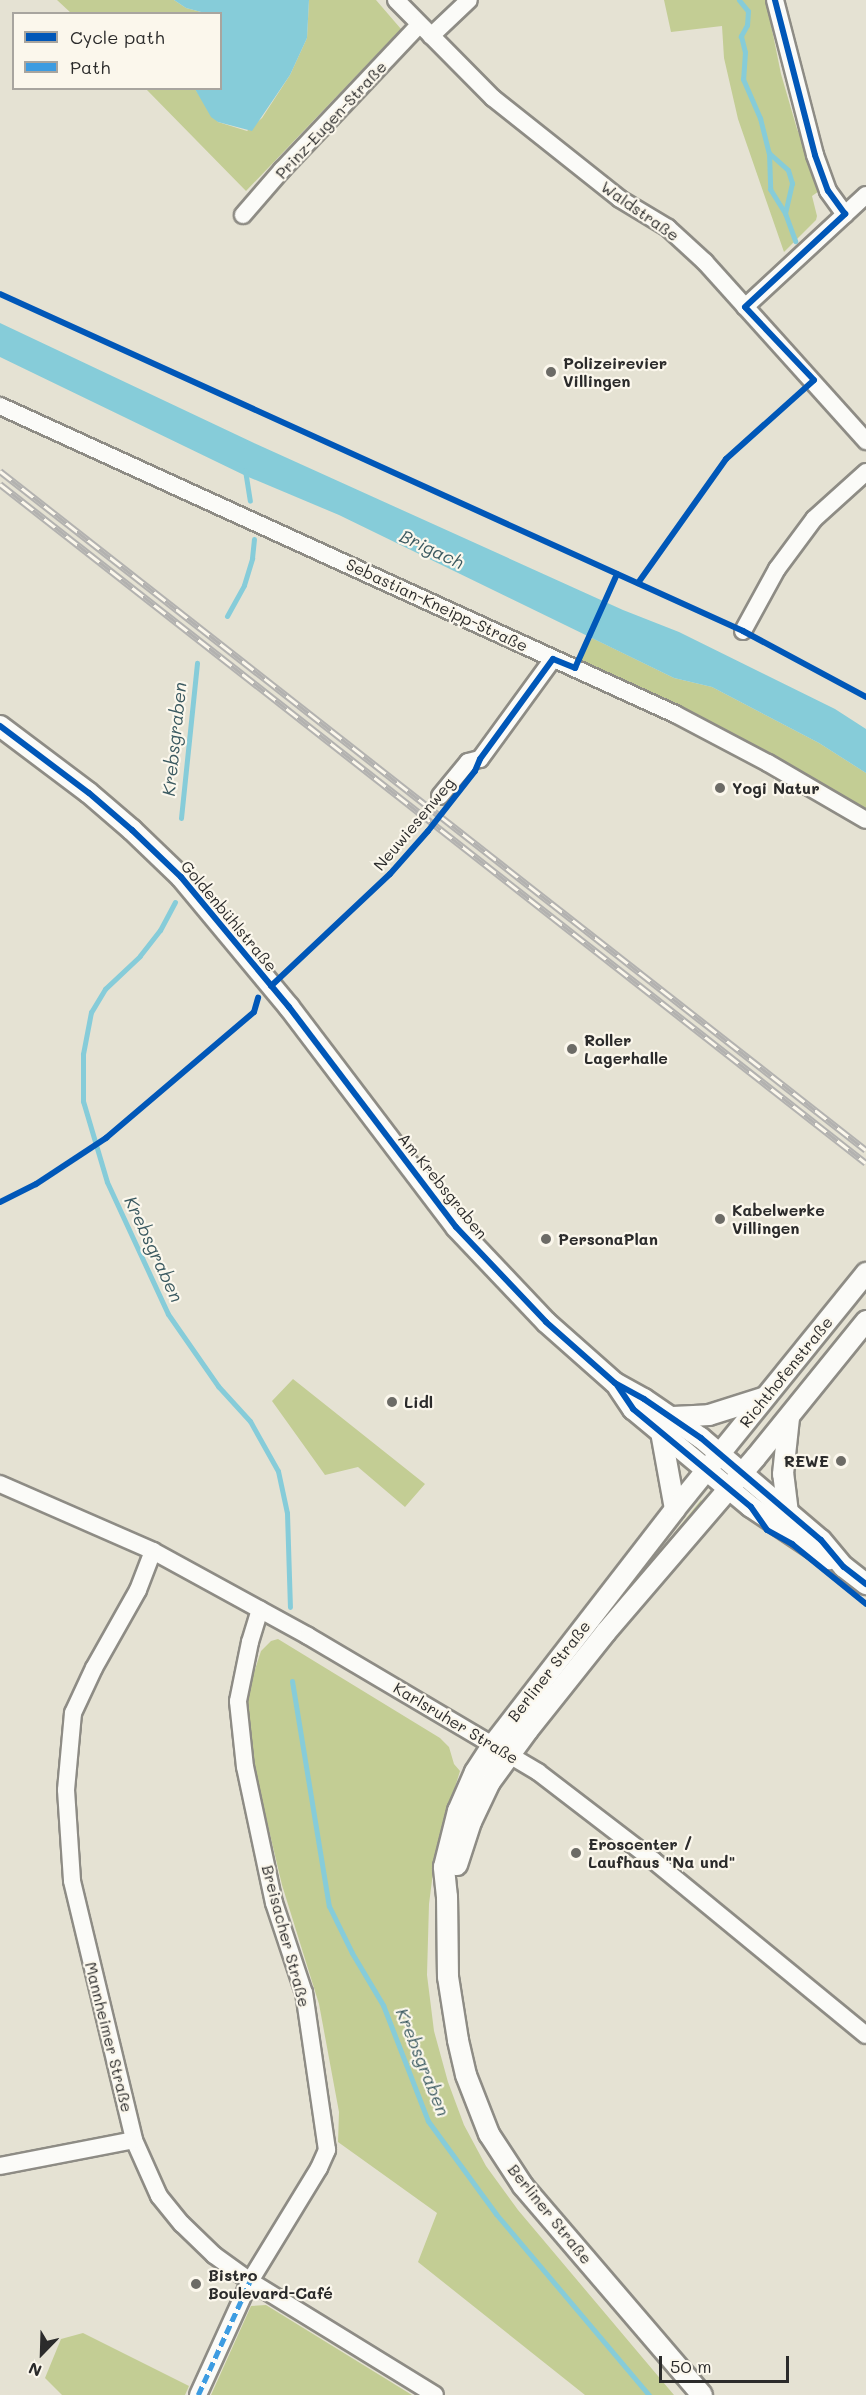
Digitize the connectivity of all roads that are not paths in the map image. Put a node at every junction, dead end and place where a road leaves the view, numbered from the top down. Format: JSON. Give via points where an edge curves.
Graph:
{"nodes":[{"id":1,"x":396,"y":0,"type":"edge"},
{"id":2,"x":469,"y":0,"type":"edge"},
{"id":3,"x":775,"y":0,"type":"edge"},
{"id":4,"x":425,"y":31,"type":"junction"},
{"id":5,"x":866,"y":195,"type":"edge"},
{"id":6,"x":845,"y":214,"type":"junction"},
{"id":7,"x":243,"y":215,"type":"dead end"},
{"id":8,"x":745,"y":307,"type":"junction"},
{"id":9,"x":0,"y":406,"type":"edge"},
{"id":10,"x":866,"y":441,"type":"edge"},
{"id":11,"x":866,"y":472,"type":"edge"},
{"id":12,"x":743,"y":631,"type":"dead end"},
{"id":13,"x":553,"y":659,"type":"junction"},
{"id":14,"x":0,"y":726,"type":"edge"},
{"id":15,"x":440,"y":796,"type":"dead end"},
{"id":16,"x":866,"y":820,"type":"edge"},
{"id":17,"x":271,"y":986,"type":"joint"},
{"id":18,"x":866,"y":1273,"type":"edge"},
{"id":19,"x":866,"y":1321,"type":"edge"},
{"id":20,"x":765,"y":1396,"type":"junction"},
{"id":21,"x":789,"y":1416,"type":"junction"},
{"id":22,"x":667,"y":1425,"type":"junction"},
{"id":23,"x":719,"y":1454,"type":"junction"},
{"id":24,"x":706,"y":1470,"type":"junction"},
{"id":25,"x":734,"y":1482,"type":"junction"},
{"id":26,"x":0,"y":1484,"type":"edge"},
{"id":27,"x":675,"y":1509,"type":"junction"},
{"id":28,"x":788,"y":1513,"type":"junction"},
{"id":29,"x":153,"y":1551,"type":"junction"},
{"id":30,"x":844,"y":1567,"type":"junction"},
{"id":31,"x":866,"y":1584,"type":"edge"},
{"id":32,"x":260,"y":1610,"type":"junction"},
{"id":33,"x":501,"y":1750,"type":"junction"},
{"id":34,"x":866,"y":2035,"type":"edge"},
{"id":35,"x":135,"y":2140,"type":"junction"},
{"id":36,"x":0,"y":2166,"type":"edge"},
{"id":37,"x":250,"y":2281,"type":"junction"},
{"id":38,"x":198,"y":2395,"type":"edge"},
{"id":39,"x":435,"y":2395,"type":"edge"},
{"id":40,"x":702,"y":2395,"type":"edge"}],
"edges":[{"from":1,"to":4,"type":"street","name":"Waldstraße"},
{"from":2,"to":4,"type":"street","name":"Prinz-Eugen-Straße"},
{"from":3,"to":6,"type":"street","via":[[815,155],[828,191]]},
{"from":4,"to":7,"type":"street","name":"Prinz-Eugen-Straße","via":[[282,170]]},
{"from":4,"to":8,"type":"street","name":"Waldstraße","via":[[493,98],[620,199],[668,228]]},
{"from":5,"to":6,"type":"street"},
{"from":6,"to":8,"type":"street"},
{"from":8,"to":10,"type":"street","name":"Waldstraße"},
{"from":9,"to":13,"type":"street","name":"Sebastian-Kneipp-Straße"},
{"from":11,"to":12,"type":"street","via":[[814,519],[777,569]]},
{"from":13,"to":15,"type":"street","name":"Neuwiesenweg","via":[[480,759],[468,762]]},
{"from":13,"to":16,"type":"street","name":"Sebastian-Kneipp-Straße","via":[[685,719]]},
{"from":14,"to":17,"type":"street","name":"Goldenbühlstraße","via":[[89,793],[181,877]]},
{"from":17,"to":22,"type":"street","name":"Am Krebsgraben","via":[[456,1227],[546,1322]]},
{"from":18,"to":20,"type":"street","name":"Richthofenstraße"},
{"from":19,"to":21,"type":"street","name":"Richthofenstraße"},
{"from":20,"to":22,"type":"street"},
{"from":20,"to":23,"type":"street","name":"Richthofenstraße"},
{"from":21,"to":25,"type":"street","name":"Richthofenstraße"},
{"from":21,"to":28,"type":"street","via":[[783,1474]]},
{"from":22,"to":23,"type":"street","name":"Am Krebsgraben"},
{"from":22,"to":24,"type":"street","name":"Am Krebsgraben"},
{"from":22,"to":27,"type":"street"},
{"from":23,"to":24,"type":"street","name":"Richthofenstraße"},
{"from":23,"to":25,"type":"street","name":"Am Krebsgraben"},
{"from":24,"to":25,"type":"street","name":"Am Krebsgraben"},
{"from":24,"to":27,"type":"street","name":"Berliner Straße"},
{"from":25,"to":28,"type":"street","name":"Am Krebsgraben"},
{"from":25,"to":30,"type":"street","name":"Am Krebsgraben","via":[[814,1551]]},
{"from":25,"to":33,"type":"street","name":"Berliner Straße"},
{"from":26,"to":29,"type":"street","name":"Karlsruher Straße"},
{"from":27,"to":33,"type":"street","name":"Berliner Straße"},
{"from":28,"to":30,"type":"street","name":"Am Krebsgraben","via":[[821,1540]]},
{"from":29,"to":32,"type":"street","name":"Karlsruher Straße"},
{"from":29,"to":35,"type":"street","name":"Mannheimer Straße","via":[[138,1590],[73,1713],[66,1790],[72,1881]]},
{"from":30,"to":31,"type":"street","name":"Am Krebsgraben"},
{"from":32,"to":33,"type":"street","name":"Karlsruher Straße"},
{"from":32,"to":37,"type":"street","name":"Breisacher Straße","via":[[238,1701],[244,1767],[274,1903],[304,1993],[327,2150]]},
{"from":33,"to":34,"type":"street","name":"Karlsruher Straße","via":[[538,1772],[654,1861]]},
{"from":33,"to":40,"type":"street","name":"Berliner Straße","via":[[471,1822],[447,1897],[448,1977],[466,2075],[489,2134],[524,2186]]},
{"from":35,"to":36,"type":"street"},
{"from":35,"to":37,"type":"street","name":"Mannheimer Straße","via":[[159,2196],[214,2255]]},
{"from":37,"to":38,"type":"street","name":"Breisacher Straße"},
{"from":37,"to":39,"type":"street","name":"Mannheimer Straße"}]}
